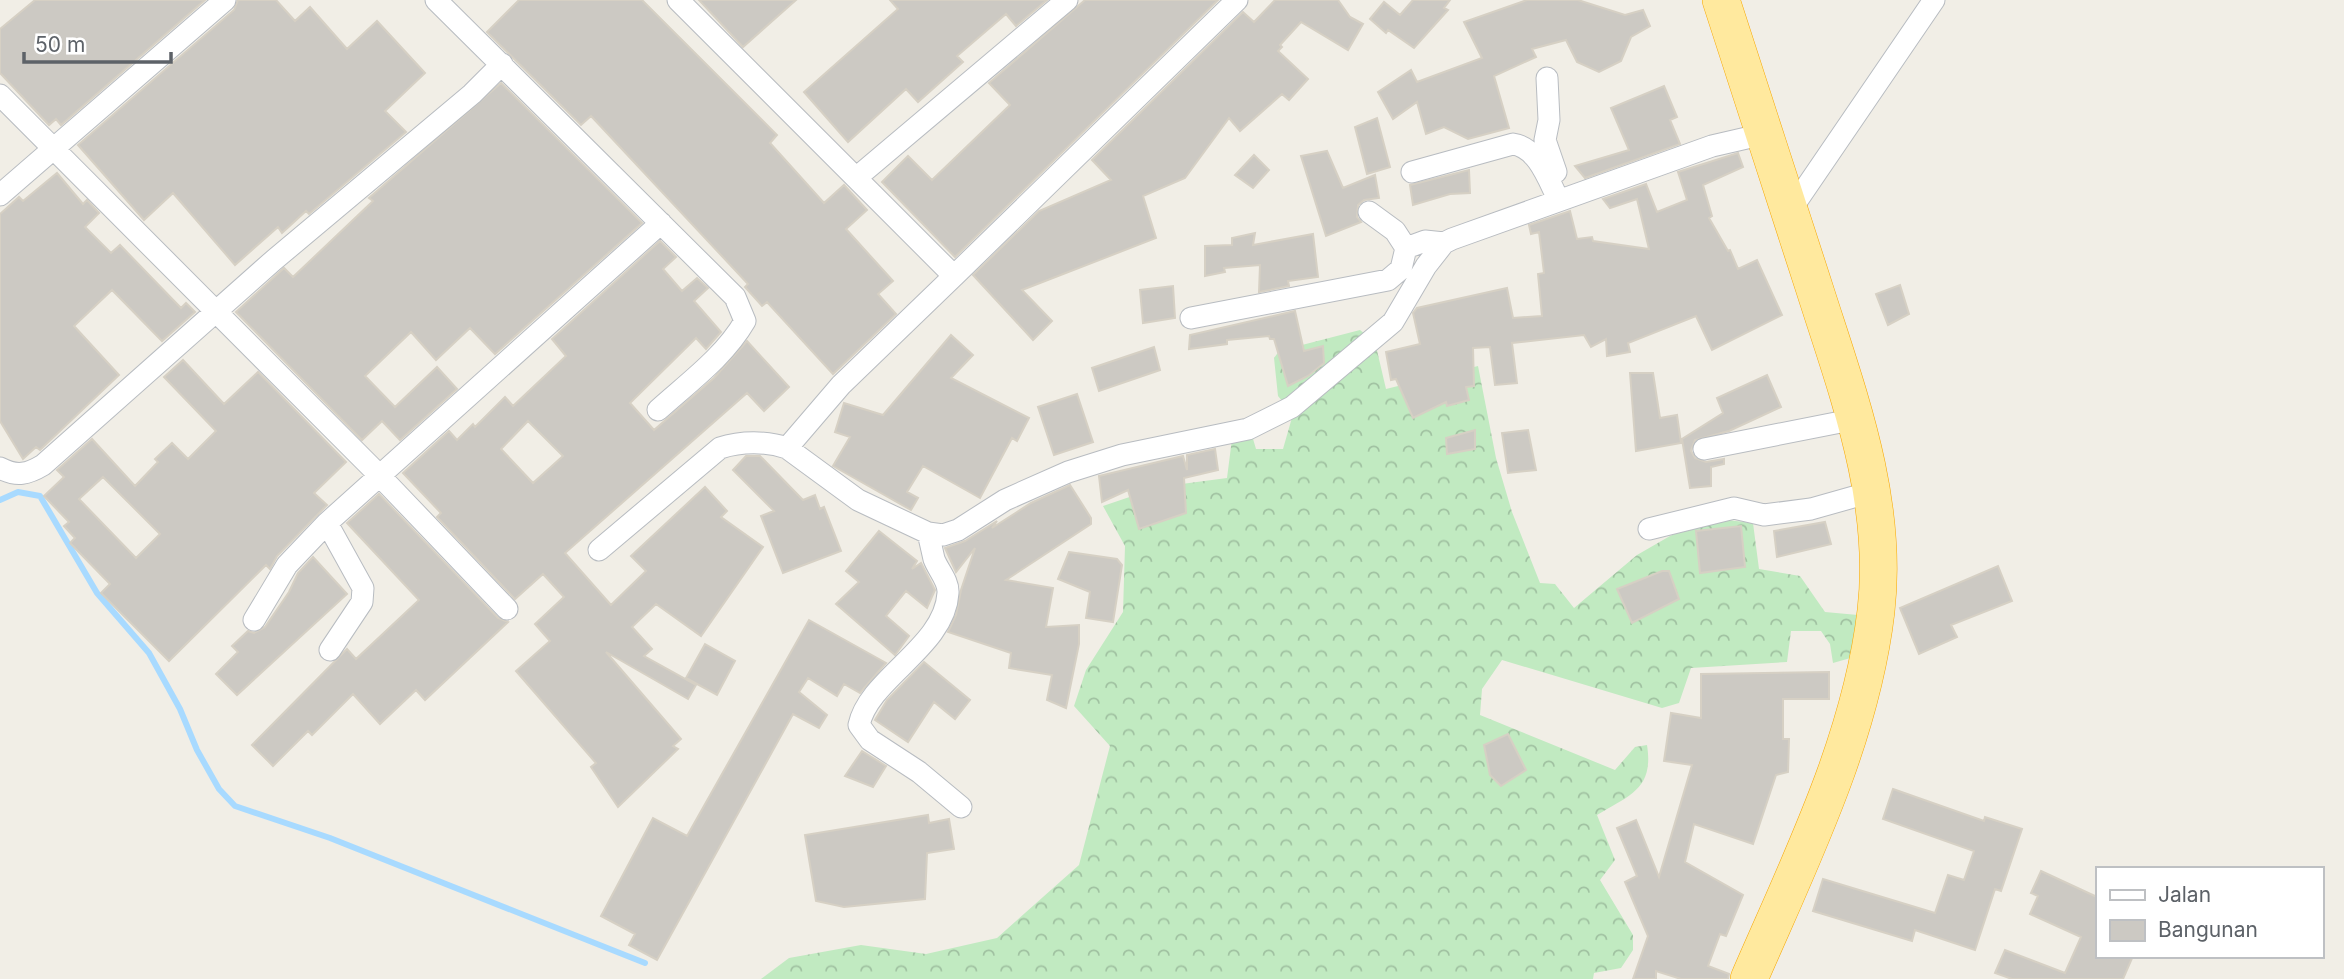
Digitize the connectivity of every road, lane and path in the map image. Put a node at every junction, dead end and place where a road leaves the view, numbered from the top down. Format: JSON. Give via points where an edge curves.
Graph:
{"nodes":[{"id":1,"x":225,"y":0,"type":"edge"},
{"id":2,"x":436,"y":0,"type":"edge"},
{"id":3,"x":678,"y":0,"type":"edge"},
{"id":4,"x":1067,"y":0,"type":"edge"},
{"id":5,"x":1237,"y":0,"type":"edge"},
{"id":6,"x":1721,"y":0,"type":"edge"},
{"id":7,"x":1934,"y":0,"type":"edge"},
{"id":8,"x":502,"y":64,"type":"junction"},
{"id":9,"x":1547,"y":78,"type":"dead end"},
{"id":10,"x":0,"y":95,"type":"edge"},
{"id":11,"x":1764,"y":134,"type":"junction"},
{"id":12,"x":52,"y":150,"type":"junction"},
{"id":13,"x":1412,"y":172,"type":"dead end"},
{"id":14,"x":856,"y":178,"type":"junction"},
{"id":15,"x":0,"y":195,"type":"edge"},
{"id":16,"x":1562,"y":198,"type":"junction"},
{"id":17,"x":1790,"y":211,"type":"junction"},
{"id":18,"x":1369,"y":212,"type":"dead end"},
{"id":19,"x":661,"y":223,"type":"junction"},
{"id":20,"x":1444,"y":243,"type":"junction"},
{"id":21,"x":1406,"y":248,"type":"junction"},
{"id":22,"x":954,"y":276,"type":"junction"},
{"id":23,"x":215,"y":313,"type":"junction"},
{"id":24,"x":1191,"y":318,"type":"dead end"},
{"id":25,"x":658,"y":410,"type":"dead end"},
{"id":26,"x":1856,"y":419,"type":"junction"},
{"id":27,"x":787,"y":447,"type":"junction"},
{"id":28,"x":1704,"y":449,"type":"dead end"},
{"id":29,"x":0,"y":468,"type":"edge"},
{"id":30,"x":378,"y":474,"type":"junction"},
{"id":31,"x":1871,"y":492,"type":"junction"},
{"id":32,"x":327,"y":523,"type":"junction"},
{"id":33,"x":1649,"y":529,"type":"dead end"},
{"id":34,"x":928,"y":533,"type":"junction"},
{"id":35,"x":600,"y":550,"type":"dead end"},
{"id":36,"x":507,"y":609,"type":"dead end"},
{"id":37,"x":254,"y":620,"type":"dead end"},
{"id":38,"x":330,"y":650,"type":"dead end"},
{"id":39,"x":961,"y":807,"type":"dead end"},
{"id":40,"x":1749,"y":979,"type":"edge"}],
"edges":[{"from":1,"to":12,"type":"street"},
{"from":2,"to":8,"type":"street"},
{"from":3,"to":14,"type":"street"},
{"from":4,"to":14,"type":"street"},
{"from":5,"to":22,"type":"street"},
{"from":6,"to":11,"type":"highway"},
{"from":7,"to":17,"type":"street"},
{"from":8,"to":19,"type":"street"},
{"from":8,"to":23,"type":"street"},
{"from":9,"to":16,"type":"street","via":[[1545,140]]},
{"from":10,"to":12,"type":"street"},
{"from":11,"to":16,"type":"street","via":[[1712,146]]},
{"from":11,"to":17,"type":"highway"},
{"from":12,"to":15,"type":"street"},
{"from":12,"to":23,"type":"street"},
{"from":13,"to":16,"type":"street","via":[[1522,145]]},
{"from":14,"to":22,"type":"street"},
{"from":16,"to":20,"type":"street"},
{"from":17,"to":26,"type":"highway"},
{"from":18,"to":21,"type":"street","via":[[1395,231]]},
{"from":19,"to":25,"type":"street","via":[[735,297],[745,321],[714,360]]},
{"from":19,"to":30,"type":"street"},
{"from":20,"to":21,"type":"street","via":[[1425,241]]},
{"from":20,"to":34,"type":"street","via":[[1392,322],[1292,407],[1248,429],[1122,455],[1068,472],[1004,500],[958,530]]},
{"from":21,"to":24,"type":"street","via":[[1401,269],[1388,281]]},
{"from":22,"to":27,"type":"street","via":[[841,385]]},
{"from":23,"to":29,"type":"street","via":[[43,465],[24,474]]},
{"from":23,"to":30,"type":"street"},
{"from":26,"to":28,"type":"street"},
{"from":26,"to":31,"type":"highway"},
{"from":27,"to":34,"type":"street","via":[[858,500]]},
{"from":27,"to":35,"type":"street","via":[[735,443],[720,448]]},
{"from":30,"to":32,"type":"street"},
{"from":30,"to":36,"type":"street"},
{"from":31,"to":33,"type":"street","via":[[1811,509],[1764,516],[1734,508]]},
{"from":31,"to":40,"type":"highway","via":[[1878,545],[1876,610],[1864,674],[1843,753]]},
{"from":32,"to":37,"type":"street","via":[[286,565]]},
{"from":32,"to":38,"type":"street","via":[[363,589],[362,602]]},
{"from":34,"to":39,"type":"street","via":[[948,591],[947,601],[909,660],[865,706],[859,725],[870,740]]}]}
